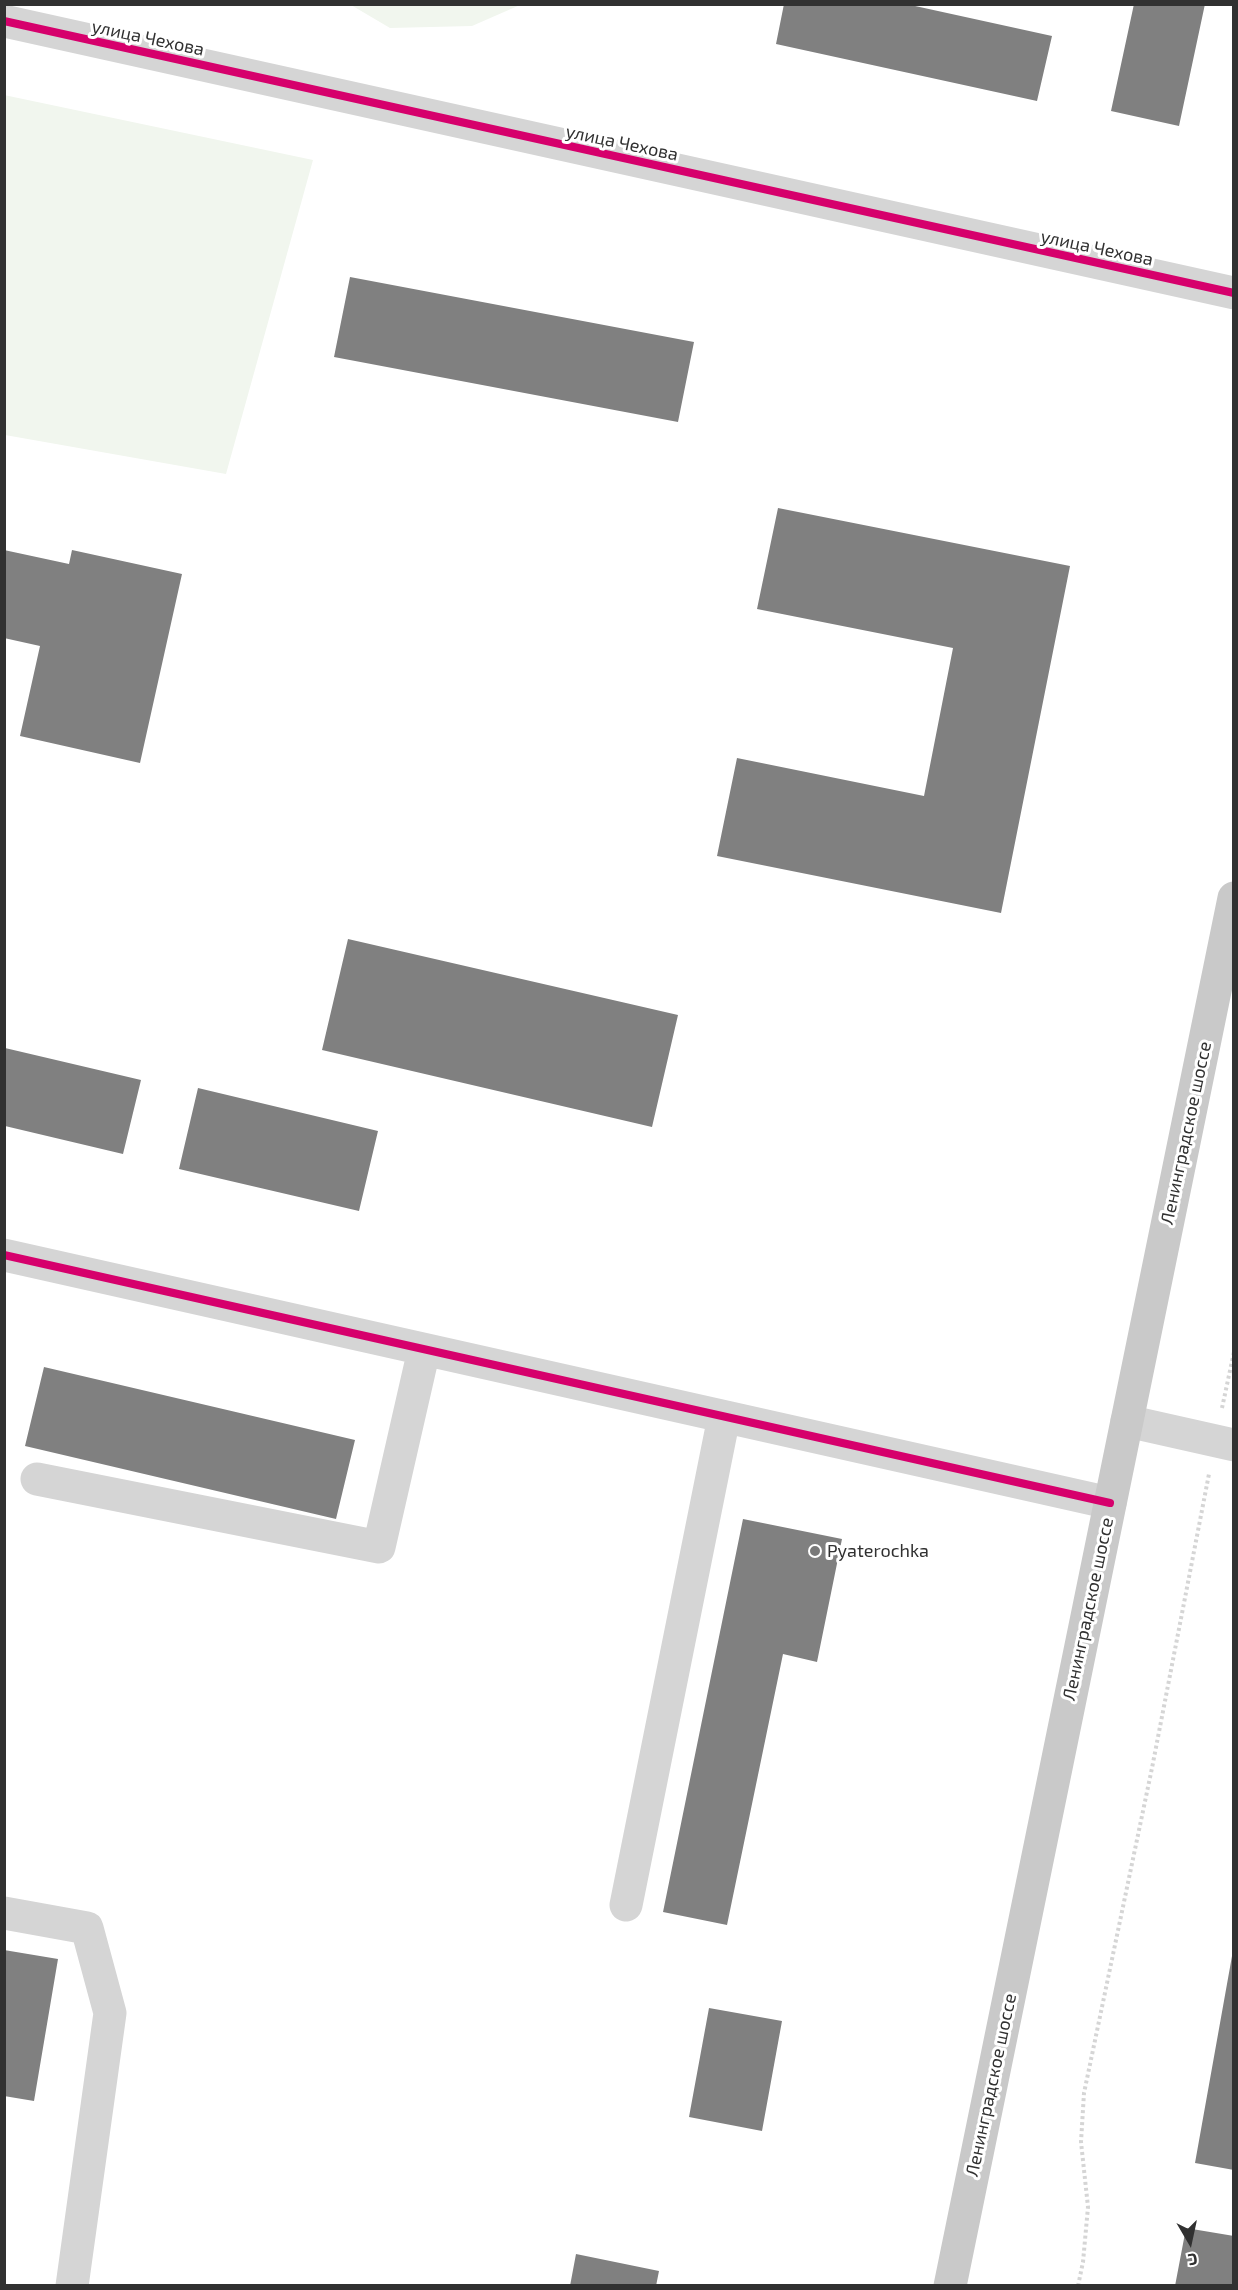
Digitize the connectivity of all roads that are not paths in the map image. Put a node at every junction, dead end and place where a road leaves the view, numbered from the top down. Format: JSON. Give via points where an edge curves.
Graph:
{"nodes":[{"id":1,"x":4,"y":21,"type":"edge"},
{"id":2,"x":1233,"y":293,"type":"edge"},
{"id":3,"x":1232,"y":912,"type":"edge"},
{"id":4,"x":4,"y":1255,"type":"edge"},
{"id":5,"x":424,"y":1350,"type":"junction"},
{"id":6,"x":724,"y":1417,"type":"junction"},
{"id":7,"x":1127,"y":1421,"type":"junction"},
{"id":8,"x":1224,"y":1443,"type":"edge"},
{"id":9,"x":37,"y":1479,"type":"dead end"},
{"id":10,"x":1110,"y":1503,"type":"junction"},
{"id":11,"x":626,"y":1905,"type":"dead end"},
{"id":12,"x":4,"y":1913,"type":"edge"},
{"id":13,"x":72,"y":2286,"type":"edge"},
{"id":14,"x":951,"y":2286,"type":"edge"}],
"edges":[{"from":1,"to":2,"type":"street","name":"улица Чехова"},
{"from":3,"to":7,"type":"main road","name":"Ленинградское шоссе"},
{"from":4,"to":5,"type":"street"},
{"from":5,"to":6,"type":"street"},
{"from":5,"to":9,"type":"street","via":[[379,1547]]},
{"from":6,"to":10,"type":"street"},
{"from":6,"to":11,"type":"street"},
{"from":7,"to":8,"type":"street"},
{"from":7,"to":10,"type":"main road","name":"Ленинградское шоссе"},
{"from":10,"to":14,"type":"main road","name":"Ленинградское шоссе"},
{"from":12,"to":13,"type":"street","via":[[87,1929],[110,2013]]}]}
